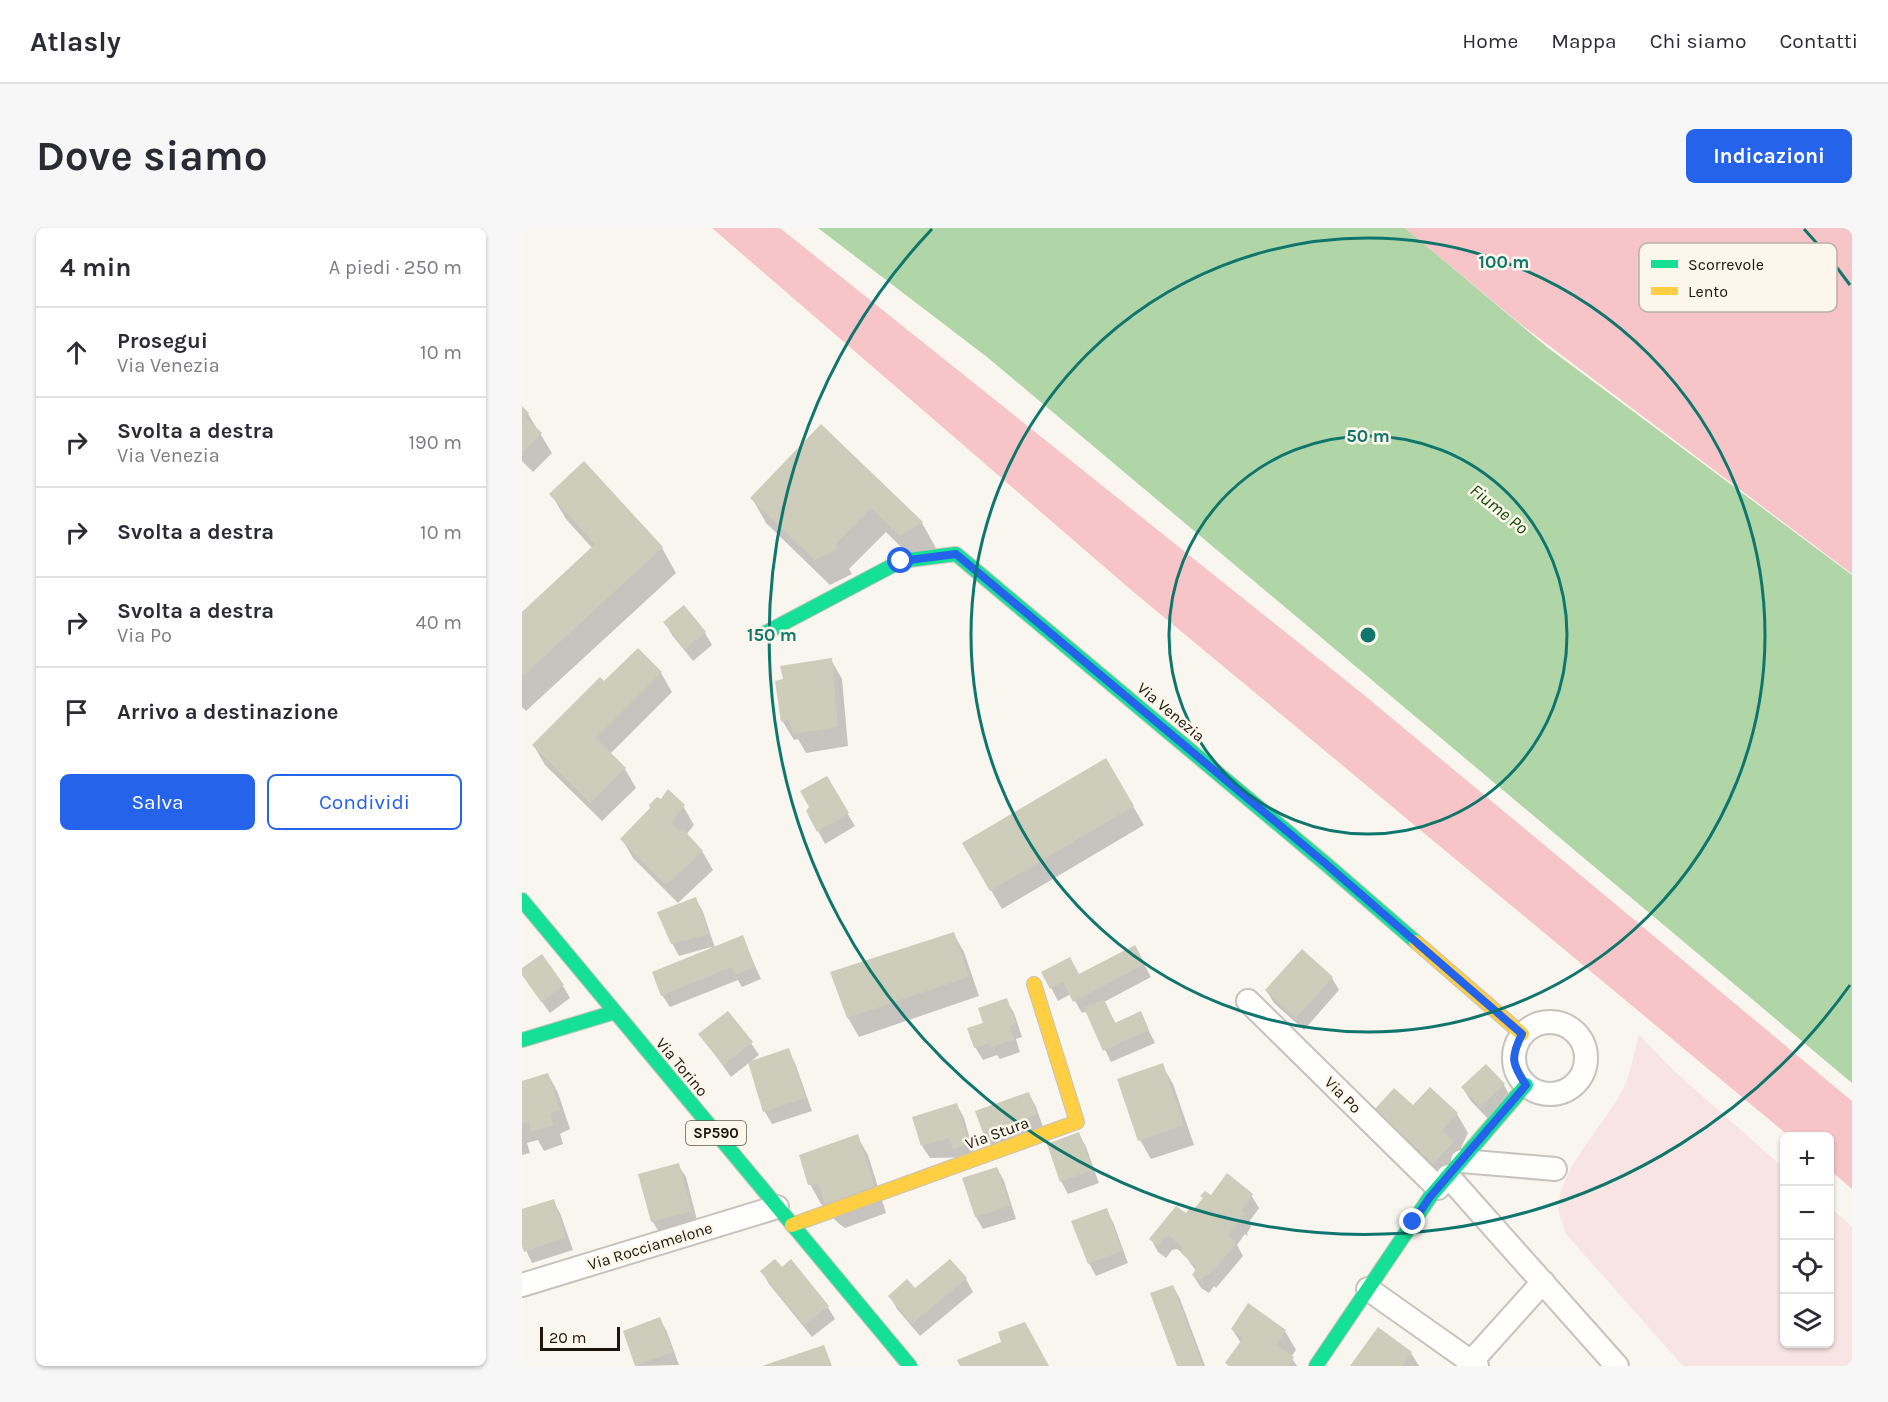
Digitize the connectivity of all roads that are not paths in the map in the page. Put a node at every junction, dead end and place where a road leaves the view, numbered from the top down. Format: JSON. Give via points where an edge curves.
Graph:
{"nodes":[{"id":1,"x":765,"y":633,"type":"dead end"},
{"id":2,"x":522,"y":900,"type":"edge"},
{"id":3,"x":1034,"y":984,"type":"dead end"},
{"id":4,"x":1248,"y":1001,"type":"dead end"},
{"id":5,"x":615,"y":1012,"type":"junction"},
{"id":6,"x":1522,"y":1034,"type":"junction"},
{"id":7,"x":522,"y":1040,"type":"edge"},
{"id":8,"x":1526,"y":1085,"type":"junction"},
{"id":9,"x":1555,"y":1169,"type":"dead end"},
{"id":10,"x":1449,"y":1175,"type":"junction"},
{"id":11,"x":777,"y":1207,"type":"junction"},
{"id":12,"x":792,"y":1225,"type":"junction"},
{"id":13,"x":1543,"y":1282,"type":"junction"},
{"id":14,"x":522,"y":1285,"type":"edge"},
{"id":15,"x":1368,"y":1289,"type":"junction"},
{"id":16,"x":1474,"y":1364,"type":"edge"},
{"id":17,"x":910,"y":1366,"type":"edge"},
{"id":18,"x":1316,"y":1366,"type":"edge"},
{"id":19,"x":1617,"y":1366,"type":"edge"}],
"edges":[{"from":1,"to":6,"type":"street","name":"Via Venezia","via":[[901,561],[956,554],[1317,856]]},
{"from":2,"to":5,"type":"street","name":"Via Torino","number":"SP590"},
{"from":3,"to":12,"type":"street","name":"Via Stura","via":[[1077,1122]]},
{"from":4,"to":10,"type":"street","name":"Via Po"},
{"from":5,"to":7,"type":"street"},
{"from":5,"to":11,"type":"street","name":"Via Torino","number":"SP590"},
{"from":6,"to":8,"type":"street","via":[[1514,1049],[1515,1068]]},
{"from":6,"to":8,"type":"street","via":[[1537,1023],[1551,1021],[1566,1024],[1585,1046],[1585,1068],[1575,1084],[1557,1094],[1538,1092]]},
{"from":8,"to":10,"type":"street"},
{"from":9,"to":10,"type":"street"},
{"from":10,"to":13,"type":"street","name":"Via Po"},
{"from":10,"to":15,"type":"street"},
{"from":11,"to":12,"type":"street","name":"Via Torino","number":"SP590"},
{"from":11,"to":14,"type":"street","name":"Via Rocciamelone"},
{"from":12,"to":17,"type":"street","name":"Via Torino","number":"SP590"},
{"from":13,"to":16,"type":"street"},
{"from":13,"to":19,"type":"street","name":"Via Po"},
{"from":15,"to":16,"type":"street"},
{"from":15,"to":18,"type":"street"}]}
